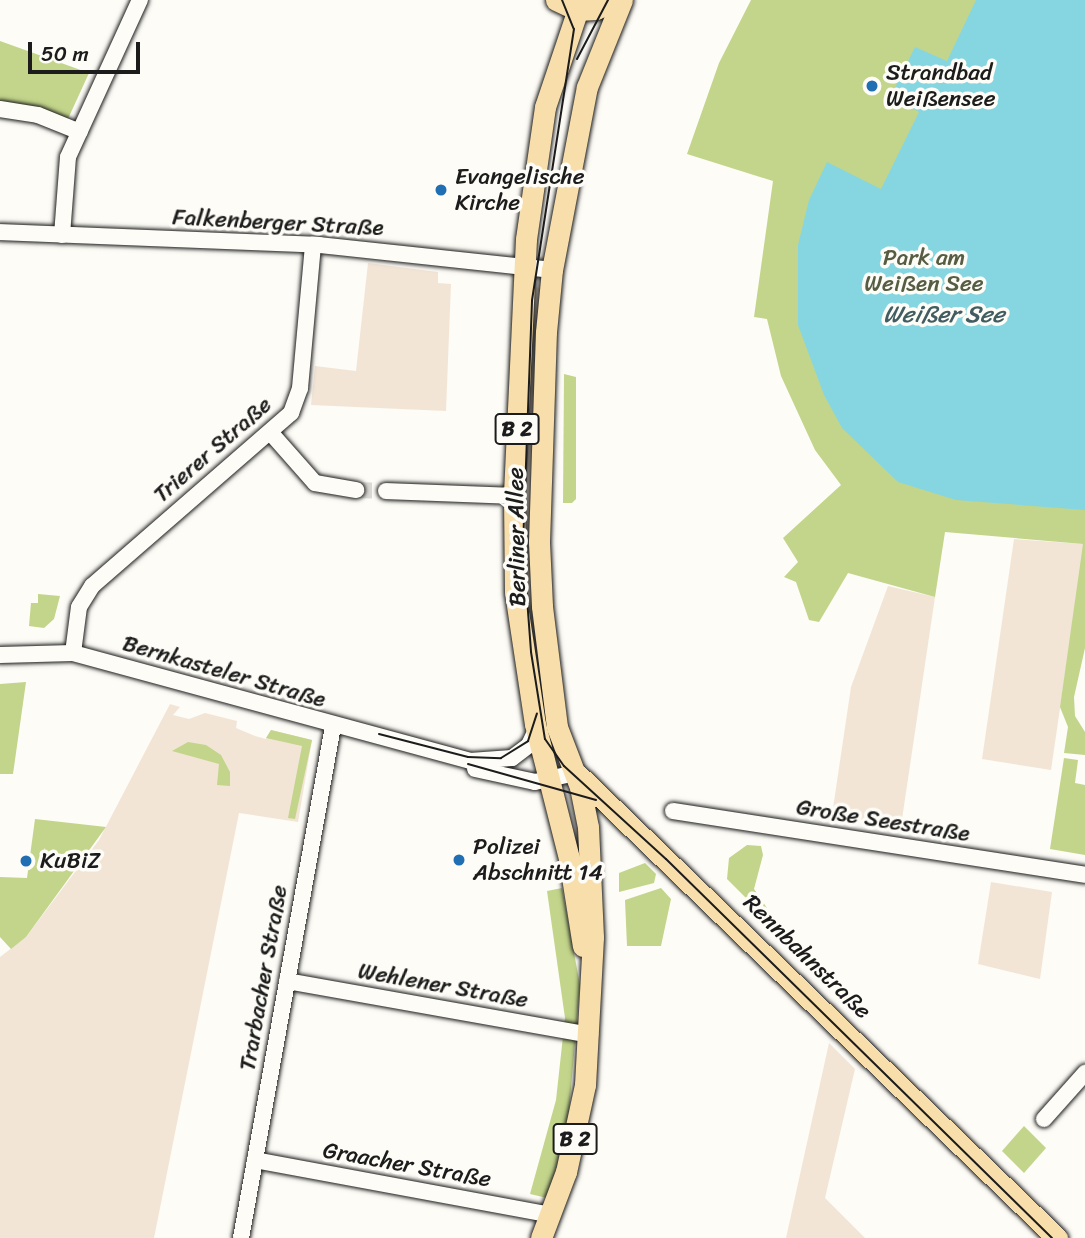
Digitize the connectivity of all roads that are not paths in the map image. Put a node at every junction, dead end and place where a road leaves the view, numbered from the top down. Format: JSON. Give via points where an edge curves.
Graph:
{"nodes":[{"id":1,"x":140,"y":0,"type":"edge"},
{"id":2,"x":556,"y":0,"type":"edge"},
{"id":3,"x":598,"y":3,"type":"edge"},
{"id":4,"x":0,"y":108,"type":"edge"},
{"id":5,"x":80,"y":132,"type":"junction"},
{"id":6,"x":0,"y":232,"type":"edge"},
{"id":7,"x":62,"y":235,"type":"junction"},
{"id":8,"x":313,"y":245,"type":"junction"},
{"id":9,"x":524,"y":267,"type":"junction"},
{"id":10,"x":552,"y":270,"type":"junction"},
{"id":11,"x":270,"y":432,"type":"junction"},
{"id":12,"x":356,"y":490,"type":"tunnel mouth"},
{"id":13,"x":386,"y":491,"type":"tunnel mouth"},
{"id":14,"x":514,"y":496,"type":"junction"},
{"id":15,"x":73,"y":653,"type":"junction"},
{"id":16,"x":0,"y":655,"type":"edge"},
{"id":17,"x":533,"y":707,"type":"junction"},
{"id":18,"x":333,"y":726,"type":"junction"},
{"id":19,"x":536,"y":730,"type":"junction"},
{"id":20,"x":433,"y":752,"type":"junction"},
{"id":21,"x":575,"y":773,"type":"junction"},
{"id":22,"x":548,"y":780,"type":"junction"},
{"id":23,"x":674,"y":811,"type":"dead end"},
{"id":24,"x":1085,"y":876,"type":"edge"},
{"id":25,"x":287,"y":981,"type":"junction"},
{"id":26,"x":591,"y":993,"type":"junction"},
{"id":27,"x":590,"y":1035,"type":"junction"},
{"id":28,"x":1085,"y":1073,"type":"edge"},
{"id":29,"x":1044,"y":1118,"type":"dead end"},
{"id":30,"x":255,"y":1160,"type":"junction"},
{"id":31,"x":551,"y":1215,"type":"junction"},
{"id":32,"x":241,"y":1238,"type":"edge"},
{"id":33,"x":541,"y":1238,"type":"edge"},
{"id":34,"x":1057,"y":1238,"type":"edge"}],
"edges":[{"from":1,"to":5,"type":"street"},
{"from":2,"to":3,"type":"main road"},
{"from":3,"to":9,"type":"main road","name":"Berliner Allee","number":"B 2","via":[[545,107]]},
{"from":3,"to":10,"type":"main road","name":"Berliner Allee","number":"B 2","via":[[605,33],[587,87]]},
{"from":4,"to":5,"type":"street","via":[[38,115]]},
{"from":5,"to":7,"type":"street","via":[[65,167]]},
{"from":6,"to":7,"type":"street","name":"Falkenberger Straße"},
{"from":7,"to":8,"type":"street","name":"Falkenberger Straße"},
{"from":8,"to":9,"type":"street","name":"Falkenberger Straße"},
{"from":8,"to":11,"type":"street","name":"Trierer Straße","via":[[300,388],[291,413]]},
{"from":9,"to":10,"type":"street","name":"Falkenberger Straße"},
{"from":9,"to":14,"type":"main road","name":"Berliner Allee","number":"B 2"},
{"from":10,"to":21,"type":"main road","name":"Berliner Allee","number":"B 2","via":[[541,493],[542,606],[557,727]]},
{"from":11,"to":12,"type":"street","via":[[315,483]]},
{"from":11,"to":15,"type":"street","name":"Trierer Straße","via":[[92,586],[79,607]]},
{"from":13,"to":14,"type":"street"},
{"from":14,"to":17,"type":"main road","name":"Berliner Allee","number":"B 2","via":[[515,592]]},
{"from":15,"to":16,"type":"street","name":"Bernkasteler Straße"},
{"from":15,"to":18,"type":"street","name":"Bernkasteler Straße"},
{"from":17,"to":19,"type":"main road","name":"Berliner Allee","number":"B 2"},
{"from":17,"to":21,"type":"main road","name":"Rennbahnstraße","via":[[545,739]]},
{"from":18,"to":20,"type":"street","name":"Bernkasteler Straße"},
{"from":18,"to":25,"type":"street","name":"Trarbacher Straße"},
{"from":19,"to":20,"type":"street","name":"Bernkasteler Straße","via":[[522,752],[502,762],[470,761]]},
{"from":19,"to":22,"type":"main road","name":"Berliner Allee","number":"B 2"},
{"from":20,"to":22,"type":"street","name":"Bernkasteler Straße","via":[[524,781]]},
{"from":21,"to":22,"type":"street","name":"Bernkasteler Straße"},
{"from":21,"to":26,"type":"main road","name":"Berliner Allee","number":"B 2","via":[[591,864]]},
{"from":21,"to":34,"type":"main road","name":"Rennbahnstraße"},
{"from":22,"to":26,"type":"main road","name":"Berliner Allee","number":"B 2","via":[[569,858]]},
{"from":23,"to":24,"type":"street","name":"Große Seestraße"},
{"from":25,"to":27,"type":"street","name":"Wehlener Straße"},
{"from":25,"to":30,"type":"street","name":"Trarbacher Straße"},
{"from":26,"to":27,"type":"main road","name":"Berliner Allee","number":"B 2"},
{"from":27,"to":31,"type":"main road","name":"Berliner Allee","number":"B 2","via":[[576,1132]]},
{"from":28,"to":29,"type":"street"},
{"from":30,"to":31,"type":"street","name":"Graacher Straße"},
{"from":30,"to":32,"type":"street","name":"Trarbacher Straße"},
{"from":31,"to":33,"type":"main road","name":"Berliner Allee","number":"B 2"}]}
